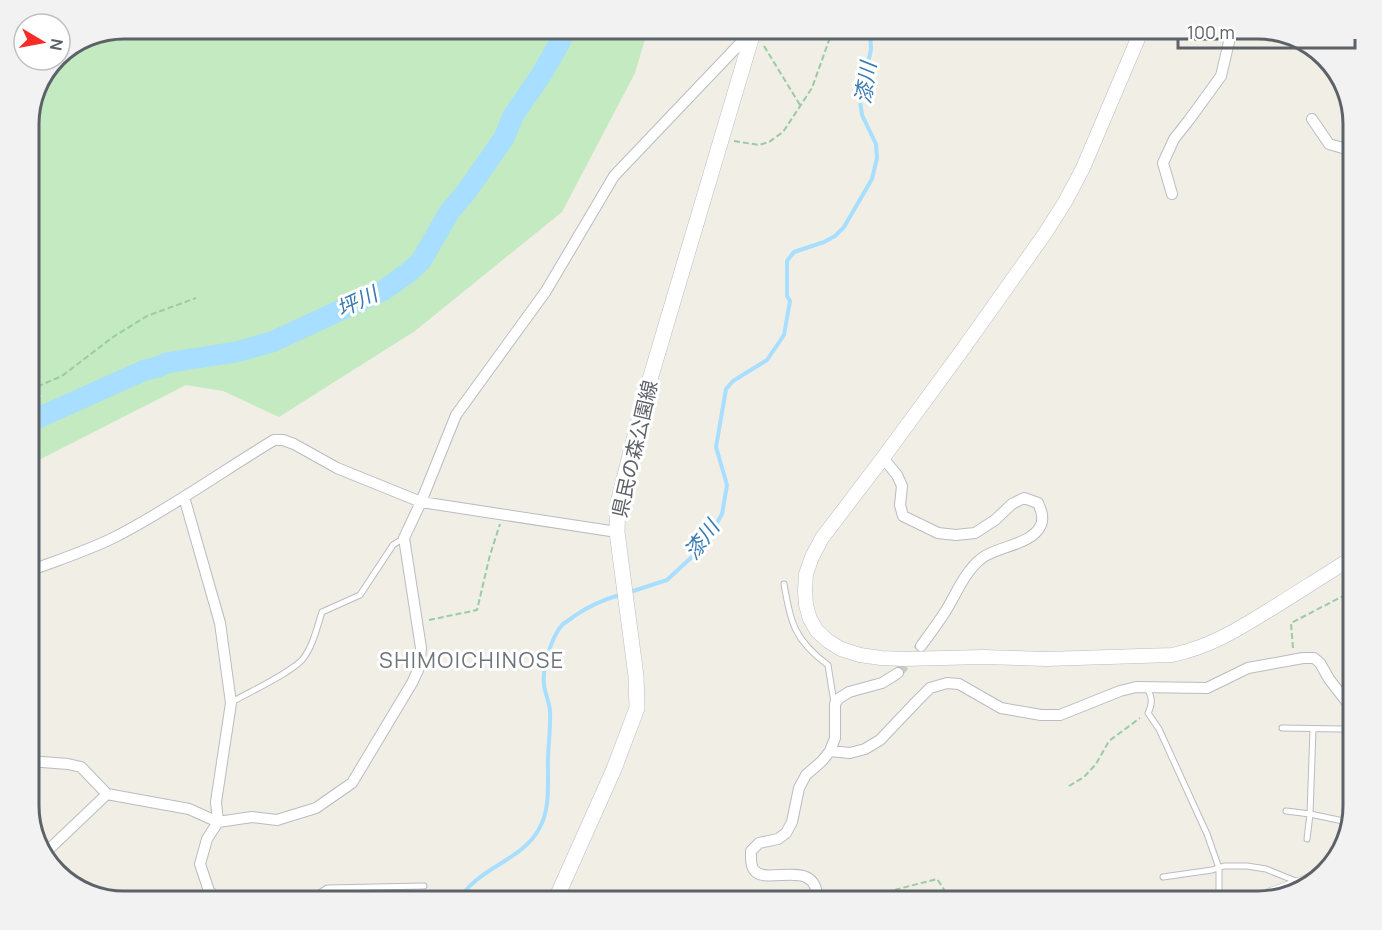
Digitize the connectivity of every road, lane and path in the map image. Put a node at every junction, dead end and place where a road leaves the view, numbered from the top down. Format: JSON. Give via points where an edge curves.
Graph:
{"nodes":[{"id":1,"x":744,"y":39,"type":"edge"},
{"id":2,"x":751,"y":39,"type":"edge"},
{"id":3,"x":760,"y":39,"type":"edge"},
{"id":4,"x":828,"y":39,"type":"edge"},
{"id":5,"x":1137,"y":39,"type":"edge"},
{"id":6,"x":1229,"y":39,"type":"edge"},
{"id":7,"x":800,"y":105,"type":"junction"},
{"id":8,"x":1312,"y":118,"type":"dead end"},
{"id":9,"x":721,"y":140,"type":"junction"},
{"id":10,"x":1343,"y":148,"type":"edge"},
{"id":11,"x":1172,"y":194,"type":"dead end"},
{"id":12,"x":196,"y":298,"type":"dead end"},
{"id":13,"x":39,"y":385,"type":"edge"},
{"id":14,"x":883,"y":458,"type":"junction"},
{"id":15,"x":184,"y":497,"type":"junction"},
{"id":16,"x":421,"y":502,"type":"junction"},
{"id":17,"x":503,"y":515,"type":"junction"},
{"id":18,"x":617,"y":532,"type":"junction"},
{"id":19,"x":404,"y":538,"type":"junction"},
{"id":20,"x":1343,"y":563,"type":"edge"},
{"id":21,"x":39,"y":567,"type":"edge"},
{"id":22,"x":784,"y":584,"type":"dead end"},
{"id":23,"x":1343,"y":596,"type":"edge"},
{"id":24,"x":417,"y":623,"type":"junction"},
{"id":25,"x":921,"y":646,"type":"tunnel mouth"},
{"id":26,"x":1294,"y":659,"type":"junction"},
{"id":27,"x":898,"y":673,"type":"tunnel mouth"},
{"id":28,"x":1147,"y":687,"type":"junction"},
{"id":29,"x":1343,"y":697,"type":"edge"},
{"id":30,"x":231,"y":703,"type":"junction"},
{"id":31,"x":835,"y":704,"type":"junction"},
{"id":32,"x":1148,"y":713,"type":"junction"},
{"id":33,"x":1282,"y":728,"type":"dead end"},
{"id":34,"x":1313,"y":729,"type":"junction"},
{"id":35,"x":1343,"y":730,"type":"edge"},
{"id":36,"x":830,"y":751,"type":"junction"},
{"id":37,"x":39,"y":762,"type":"edge"},
{"id":38,"x":1069,"y":786,"type":"dead end"},
{"id":39,"x":107,"y":794,"type":"junction"},
{"id":40,"x":1286,"y":811,"type":"dead end"},
{"id":41,"x":1310,"y":814,"type":"junction"},
{"id":42,"x":1341,"y":821,"type":"edge"},
{"id":43,"x":219,"y":822,"type":"junction"},
{"id":44,"x":1306,"y":839,"type":"dead end"},
{"id":45,"x":50,"y":848,"type":"edge"},
{"id":46,"x":1219,"y":868,"type":"junction"},
{"id":47,"x":1163,"y":877,"type":"dead end"},
{"id":48,"x":1301,"y":879,"type":"edge"},
{"id":49,"x":424,"y":886,"type":"dead end"},
{"id":50,"x":209,"y":891,"type":"edge"},
{"id":51,"x":323,"y":891,"type":"edge"},
{"id":52,"x":560,"y":891,"type":"edge"},
{"id":53,"x":816,"y":891,"type":"edge"},
{"id":54,"x":892,"y":891,"type":"edge"},
{"id":55,"x":945,"y":891,"type":"edge"},
{"id":56,"x":1219,"y":891,"type":"edge"}],
"edges":[{"from":1,"to":16,"type":"street","via":[[614,176],[546,291],[456,415]]},
{"from":2,"to":9,"type":"main road","name":"県民の森公園線"},
{"from":3,"to":7,"type":"path"},
{"from":4,"to":7,"type":"path","via":[[812,88]]},
{"from":5,"to":14,"type":"street","via":[[1065,202]]},
{"from":6,"to":11,"type":"street","via":[[1221,76],[1174,139],[1163,163]]},
{"from":7,"to":9,"type":"path","via":[[783,132],[769,142],[759,145]]},
{"from":8,"to":10,"type":"street","via":[[1329,144]]},
{"from":9,"to":18,"type":"main road","name":"県民の森公園線","via":[[645,396],[618,503]]},
{"from":12,"to":13,"type":"path","via":[[147,316],[62,375]]},
{"from":14,"to":20,"type":"street","via":[[822,538],[806,574],[806,605],[817,631],[841,649],[860,654],[903,659],[1172,655],[1221,639]]},
{"from":14,"to":25,"type":"street","via":[[902,486],[903,516],[938,533],[975,532],[1024,498],[1038,503],[1043,514],[1041,525],[1029,539],[982,558],[962,580]]},
{"from":15,"to":16,"type":"street","via":[[274,440],[283,440],[337,468]]},
{"from":15,"to":21,"type":"street","via":[[117,536]]},
{"from":15,"to":30,"type":"street","via":[[220,623]]},
{"from":16,"to":17,"type":"street"},
{"from":16,"to":19,"type":"street"},
{"from":17,"to":18,"type":"street"},
{"from":17,"to":24,"type":"path","via":[[477,610]]},
{"from":18,"to":52,"type":"main road","name":"県民の森公園線","via":[[637,708]]},
{"from":19,"to":24,"type":"street"},
{"from":19,"to":30,"type":"lane","via":[[393,546],[360,595],[322,612],[302,660]]},
{"from":22,"to":31,"type":"lane","via":[[794,626],[802,641],[828,665]]},
{"from":23,"to":26,"type":"path","via":[[1291,623]]},
{"from":24,"to":43,"type":"street","via":[[419,668],[352,783],[316,808],[277,820],[252,817]]},
{"from":26,"to":28,"type":"street","via":[[1248,668],[1207,688]]},
{"from":26,"to":29,"type":"street","via":[[1314,658]]},
{"from":27,"to":31,"type":"street","via":[[882,683],[849,692]]},
{"from":28,"to":32,"type":"lane","via":[[1152,697]]},
{"from":28,"to":36,"type":"street","via":[[1120,691],[1060,715],[1041,715],[1001,708],[959,684],[947,683],[930,688],[880,740],[850,753]]},
{"from":30,"to":43,"type":"street","via":[[216,802]]},
{"from":31,"to":36,"type":"street","via":[[835,738]]},
{"from":32,"to":38,"type":"path","via":[[1109,741],[1096,764]]},
{"from":32,"to":46,"type":"lane","via":[[1159,729]]},
{"from":33,"to":34,"type":"lane"},
{"from":34,"to":35,"type":"lane"},
{"from":34,"to":41,"type":"lane"},
{"from":36,"to":53,"type":"street","via":[[802,781],[786,833],[759,843],[751,851],[754,870],[759,874],[799,874]]},
{"from":37,"to":39,"type":"street","via":[[81,767]]},
{"from":39,"to":43,"type":"street","via":[[189,809]]},
{"from":39,"to":45,"type":"street"},
{"from":40,"to":41,"type":"lane"},
{"from":41,"to":42,"type":"lane"},
{"from":41,"to":44,"type":"lane"},
{"from":43,"to":50,"type":"street","via":[[207,839],[200,864]]},
{"from":46,"to":47,"type":"lane"},
{"from":46,"to":48,"type":"lane","via":[[1247,866]]},
{"from":46,"to":56,"type":"lane"},
{"from":49,"to":51,"type":"lane"},
{"from":54,"to":55,"type":"path","via":[[937,879]]}]}
